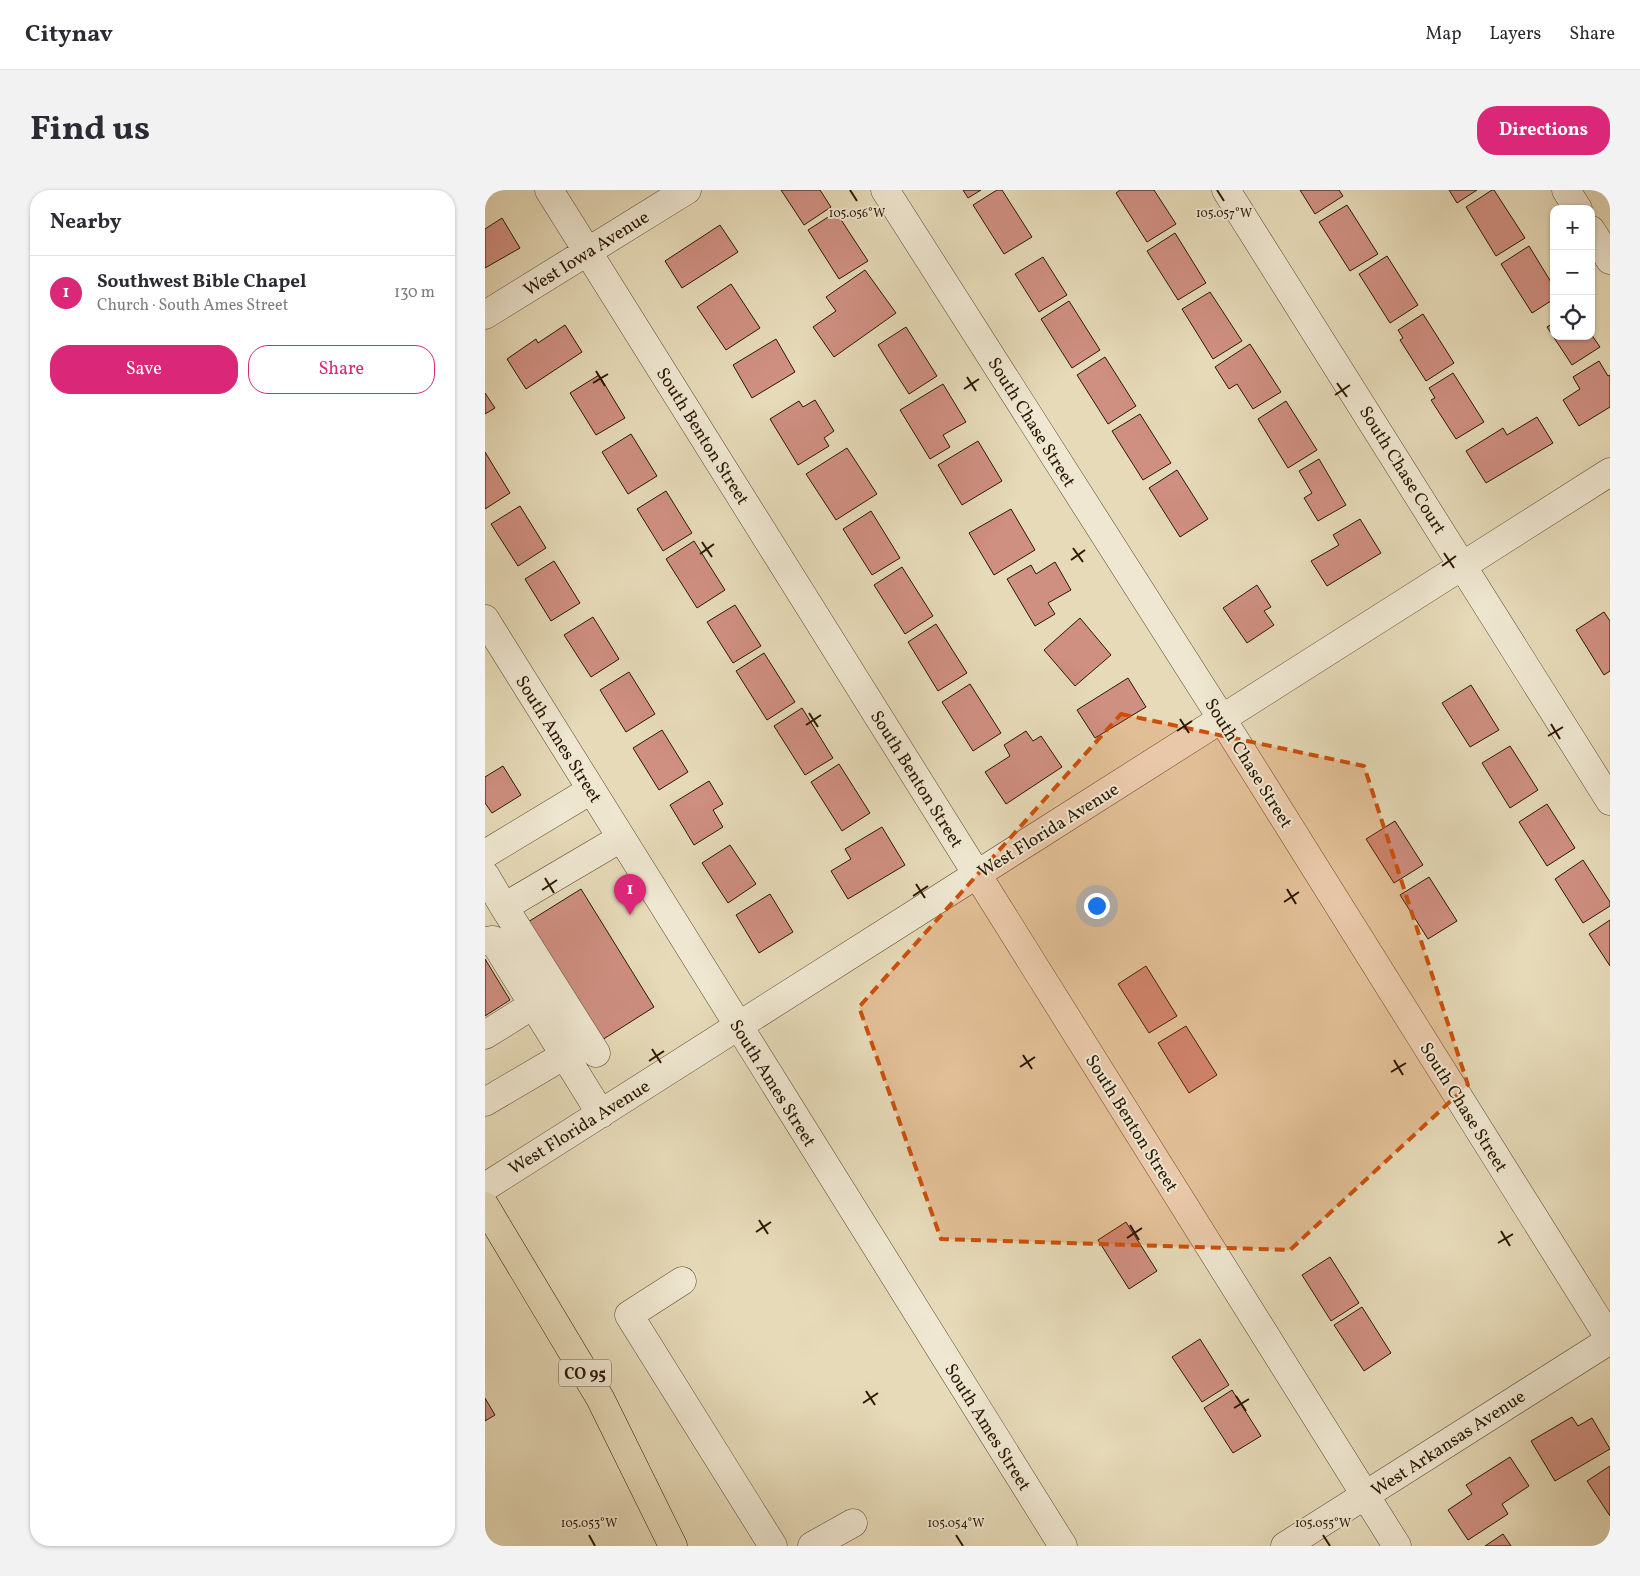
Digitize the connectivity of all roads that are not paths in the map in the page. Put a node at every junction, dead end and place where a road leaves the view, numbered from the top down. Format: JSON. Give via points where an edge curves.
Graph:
{"nodes":[{"id":1,"x":549,"y":190,"type":"edge"},
{"id":2,"x":687,"y":190,"type":"edge"},
{"id":3,"x":885,"y":190,"type":"edge"},
{"id":4,"x":1226,"y":190,"type":"edge"},
{"id":5,"x":1566,"y":190,"type":"edge"},
{"id":6,"x":1575,"y":205,"type":"edge"},
{"id":7,"x":1595,"y":236,"type":"edge"},
{"id":8,"x":588,"y":252,"type":"junction"},
{"id":9,"x":1610,"y":260,"type":"edge"},
{"id":10,"x":485,"y":315,"type":"edge"},
{"id":11,"x":1610,"y":472,"type":"edge"},
{"id":12,"x":1463,"y":566,"type":"junction"},
{"id":13,"x":485,"y":620,"type":"edge"},
{"id":14,"x":1222,"y":719,"type":"junction"},
{"id":15,"x":591,"y":790,"type":"junction"},
{"id":16,"x":1610,"y":801,"type":"edge"},
{"id":17,"x":621,"y":838,"type":"junction"},
{"id":18,"x":485,"y":854,"type":"edge"},
{"id":19,"x":485,"y":875,"type":"edge"},
{"id":20,"x":977,"y":875,"type":"junction"},
{"id":21,"x":504,"y":907,"type":"junction"},
{"id":22,"x":485,"y":941,"type":"edge"},
{"id":23,"x":533,"y":1005,"type":"junction"},
{"id":24,"x":738,"y":1027,"type":"junction"},
{"id":25,"x":485,"y":1034,"type":"edge"},
{"id":26,"x":596,"y":1053,"type":"dead end"},
{"id":27,"x":565,"y":1055,"type":"junction"},
{"id":28,"x":485,"y":1102,"type":"edge"},
{"id":29,"x":601,"y":1114,"type":"junction"},
{"id":30,"x":485,"y":1187,"type":"edge"},
{"id":31,"x":485,"y":1206,"type":"edge"},
{"id":32,"x":682,"y":1281,"type":"dead end"},
{"id":33,"x":1610,"y":1340,"type":"edge"},
{"id":34,"x":1365,"y":1496,"type":"junction"},
{"id":35,"x":853,"y":1523,"type":"dead end"},
{"id":36,"x":673,"y":1546,"type":"edge"},
{"id":37,"x":773,"y":1546,"type":"edge"},
{"id":38,"x":812,"y":1546,"type":"edge"},
{"id":39,"x":1063,"y":1546,"type":"edge"},
{"id":40,"x":1285,"y":1546,"type":"edge"},
{"id":41,"x":1397,"y":1546,"type":"edge"}],
"edges":[{"from":1,"to":8,"type":"street","name":"South Benton Street"},
{"from":2,"to":8,"type":"street","name":"West Iowa Avenue"},
{"from":3,"to":14,"type":"street","name":"South Chase Street"},
{"from":4,"to":12,"type":"street","name":"South Chase Court"},
{"from":5,"to":6,"type":"street"},
{"from":7,"to":9,"type":"street"},
{"from":8,"to":10,"type":"street","name":"West Iowa Avenue"},
{"from":8,"to":20,"type":"street","name":"South Benton Street"},
{"from":11,"to":12,"type":"street","name":"West Florida Avenue"},
{"from":12,"to":14,"type":"street","name":"West Florida Avenue"},
{"from":12,"to":16,"type":"street","name":"South Chase Court"},
{"from":13,"to":15,"type":"street","name":"South Ames Street"},
{"from":14,"to":20,"type":"street","name":"West Florida Avenue"},
{"from":14,"to":33,"type":"street","name":"South Chase Street"},
{"from":15,"to":17,"type":"street","name":"South Ames Street"},
{"from":15,"to":18,"type":"street"},
{"from":17,"to":21,"type":"street"},
{"from":17,"to":24,"type":"street","name":"South Ames Street"},
{"from":19,"to":21,"type":"street"},
{"from":20,"to":24,"type":"street","name":"West Florida Avenue"},
{"from":20,"to":34,"type":"street","name":"South Benton Street"},
{"from":21,"to":26,"type":"street"},
{"from":22,"to":23,"type":"street","via":[[493,940]]},
{"from":23,"to":25,"type":"street"},
{"from":23,"to":27,"type":"street"},
{"from":24,"to":29,"type":"street","name":"West Florida Avenue"},
{"from":24,"to":39,"type":"street","name":"South Ames Street"},
{"from":27,"to":28,"type":"street"},
{"from":27,"to":29,"type":"street"},
{"from":29,"to":30,"type":"street","name":"West Florida Avenue"},
{"from":31,"to":36,"type":"main road","number":"CO 95","via":[[600,1398]]},
{"from":32,"to":37,"type":"street","via":[[629,1315]]},
{"from":33,"to":34,"type":"street","name":"West Arkansas Avenue"},
{"from":34,"to":40,"type":"street","name":"West Arkansas Avenue"},
{"from":34,"to":41,"type":"street","name":"South Benton Street"},
{"from":35,"to":38,"type":"street"}]}
